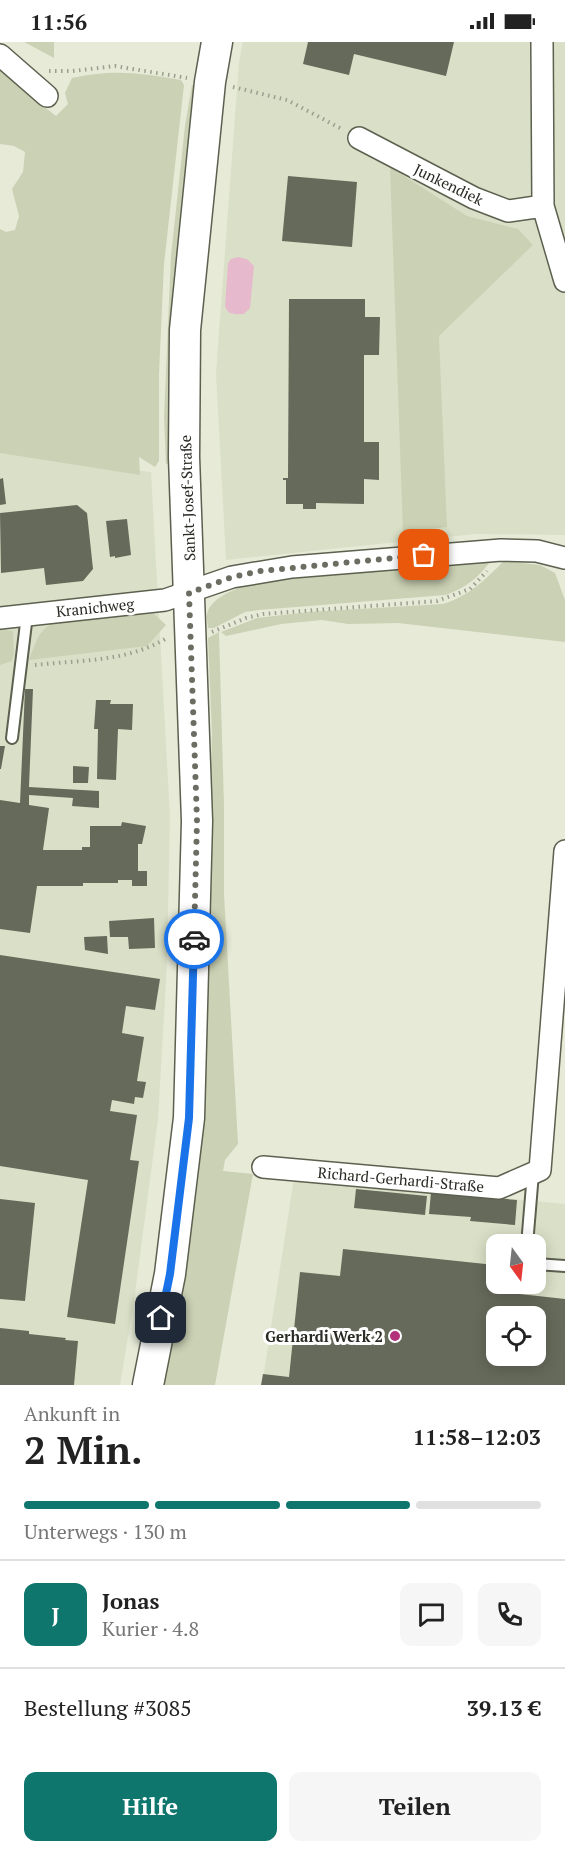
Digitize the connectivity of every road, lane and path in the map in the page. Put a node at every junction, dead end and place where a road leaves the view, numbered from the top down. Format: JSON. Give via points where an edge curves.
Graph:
{"nodes":[{"id":1,"x":218,"y":42,"type":"edge"},
{"id":2,"x":542,"y":42,"type":"edge"},
{"id":3,"x":0,"y":55,"type":"edge"},
{"id":4,"x":47,"y":96,"type":"dead end"},
{"id":5,"x":359,"y":138,"type":"dead end"},
{"id":6,"x":543,"y":206,"type":"junction"},
{"id":7,"x":565,"y":281,"type":"edge"},
{"id":8,"x":501,"y":550,"type":"junction"},
{"id":9,"x":565,"y":558,"type":"edge"},
{"id":10,"x":189,"y":593,"type":"junction"},
{"id":11,"x":27,"y":615,"type":"junction"},
{"id":12,"x":0,"y":618,"type":"edge"},
{"id":13,"x":191,"y":632,"type":"junction"},
{"id":14,"x":21,"y":666,"type":"junction"},
{"id":15,"x":12,"y":738,"type":"dead end"},
{"id":16,"x":565,"y":851,"type":"edge"},
{"id":17,"x":263,"y":1167,"type":"dead end"},
{"id":18,"x":533,"y":1173,"type":"junction"},
{"id":19,"x":528,"y":1234,"type":"edge"},
{"id":20,"x":546,"y":1265,"type":"edge"},
{"id":21,"x":565,"y":1266,"type":"edge"},
{"id":22,"x":148,"y":1385,"type":"edge"}],
"edges":[{"from":1,"to":10,"type":"street","name":"Sankt-Josef-Straße","via":[[210,82],[185,330]]},
{"from":2,"to":6,"type":"street"},
{"from":3,"to":4,"type":"street"},
{"from":5,"to":6,"type":"street","name":"Junkendiek","via":[[474,198],[508,211]]},
{"from":6,"to":7,"type":"street"},
{"from":8,"to":9,"type":"street","name":"Kranichweg","via":[[537,551]]},
{"from":8,"to":10,"type":"street","name":"Kranichweg","via":[[292,567],[232,577]]},
{"from":8,"to":13,"type":"path","via":[[483,577],[470,589],[449,598],[263,614],[220,630]]},
{"from":10,"to":11,"type":"street","name":"Kranichweg","via":[[165,600]]},
{"from":10,"to":13,"type":"street","name":"Sankt-Josef-Straße"},
{"from":11,"to":12,"type":"street","name":"Kranichweg"},
{"from":11,"to":14,"type":"lane"},
{"from":13,"to":14,"type":"path","via":[[127,656]]},
{"from":13,"to":22,"type":"street","name":"Sankt-Josef-Straße","via":[[197,821],[189,1118],[170,1274]]},
{"from":14,"to":15,"type":"lane"},
{"from":16,"to":18,"type":"street","via":[[540,1170]]},
{"from":17,"to":18,"type":"street","name":"Richard-Gerhardi-Straße","via":[[499,1188]]},
{"from":18,"to":19,"type":"lane"},
{"from":20,"to":21,"type":"lane"}]}
